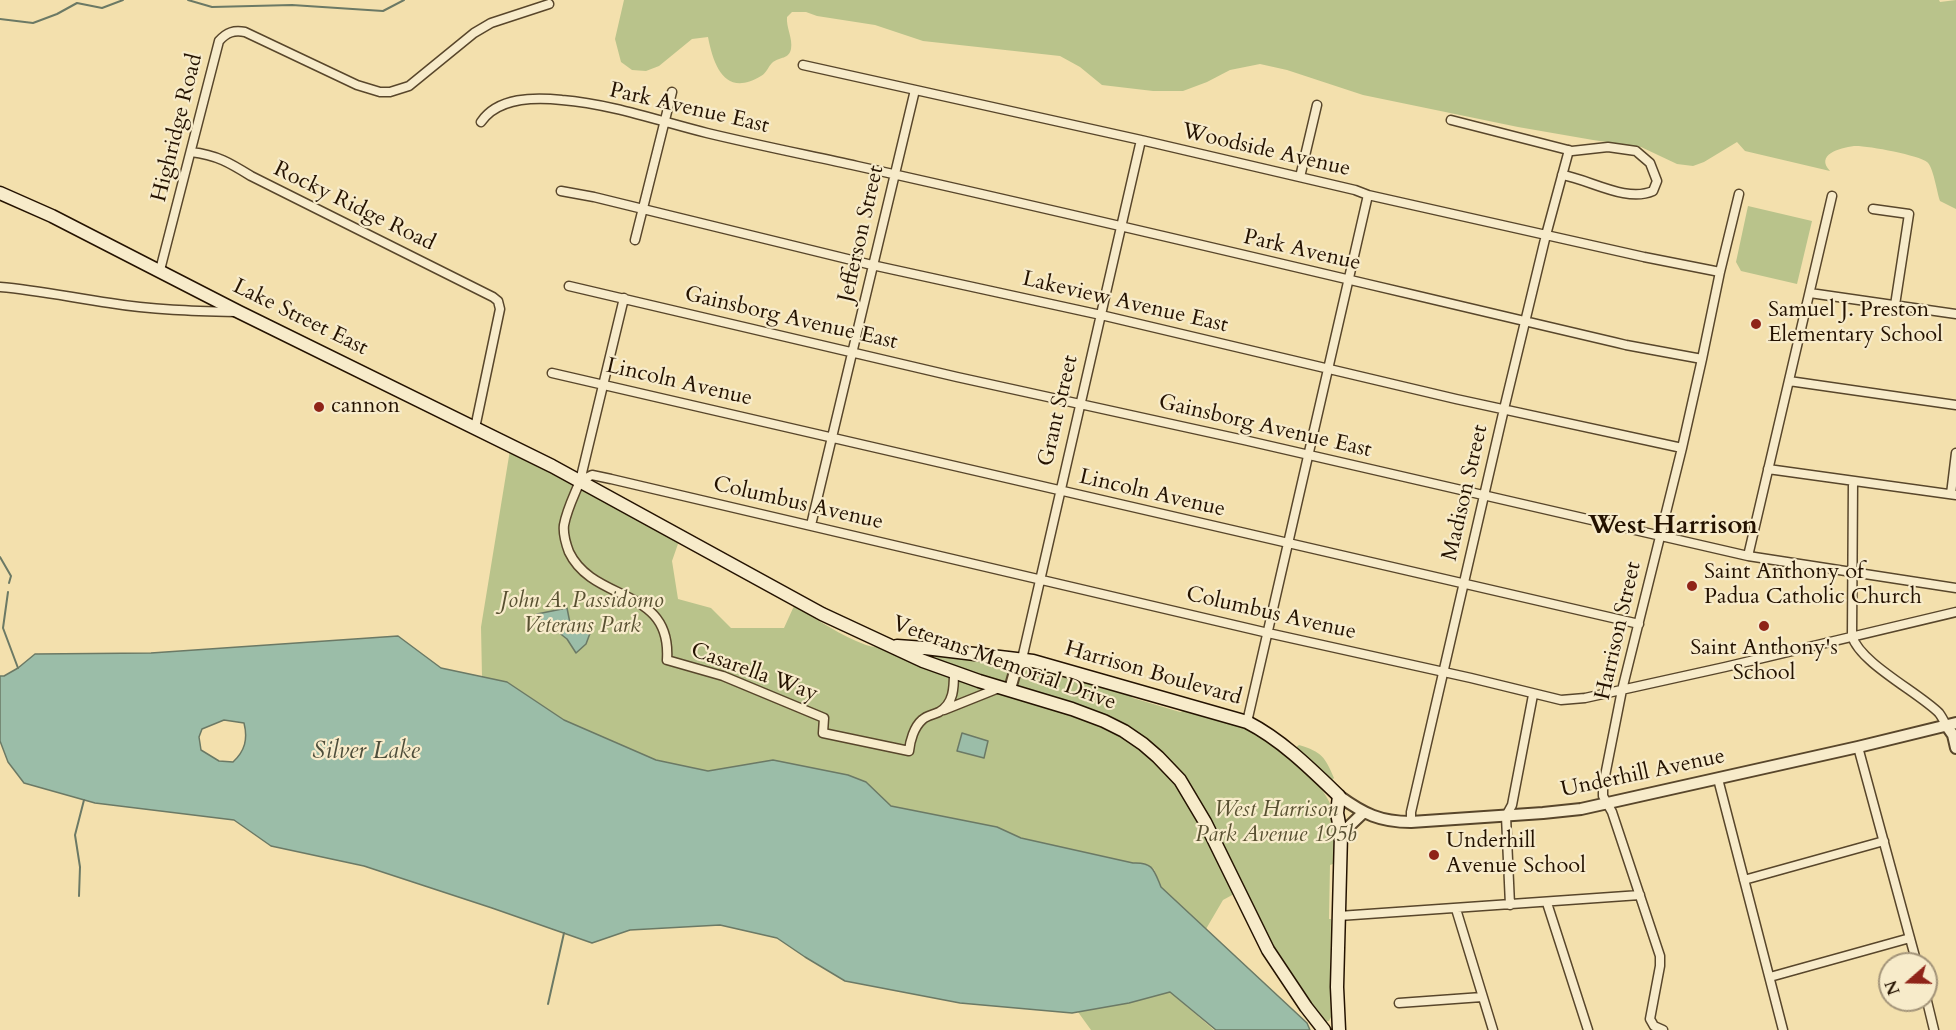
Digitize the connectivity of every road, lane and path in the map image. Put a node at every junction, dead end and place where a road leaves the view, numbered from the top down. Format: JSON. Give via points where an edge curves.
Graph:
{"nodes":[{"id":1,"x":549,"y":4,"type":"dead end"},
{"id":2,"x":803,"y":65,"type":"dead end"},
{"id":3,"x":915,"y":90,"type":"junction"},
{"id":4,"x":672,"y":92,"type":"dead end"},
{"id":5,"x":1317,"y":105,"type":"dead end"},
{"id":6,"x":1451,"y":120,"type":"dead end"},
{"id":7,"x":481,"y":122,"type":"dead end"},
{"id":8,"x":664,"y":122,"type":"junction"},
{"id":9,"x":1141,"y":140,"type":"junction"},
{"id":10,"x":1569,"y":150,"type":"junction"},
{"id":11,"x":191,"y":152,"type":"junction"},
{"id":12,"x":894,"y":174,"type":"junction"},
{"id":13,"x":1562,"y":175,"type":"junction"},
{"id":14,"x":1300,"y":177,"type":"junction"},
{"id":15,"x":561,"y":191,"type":"dead end"},
{"id":16,"x":0,"y":193,"type":"edge"},
{"id":17,"x":1368,"y":195,"type":"junction"},
{"id":18,"x":1739,"y":195,"type":"dead end"},
{"id":19,"x":1832,"y":196,"type":"dead end"},
{"id":20,"x":643,"y":209,"type":"junction"},
{"id":21,"x":1873,"y":209,"type":"dead end"},
{"id":22,"x":1121,"y":227,"type":"junction"},
{"id":23,"x":1546,"y":235,"type":"junction"},
{"id":24,"x":635,"y":240,"type":"dead end"},
{"id":25,"x":873,"y":265,"type":"junction"},
{"id":26,"x":160,"y":270,"type":"junction"},
{"id":27,"x":1720,"y":272,"type":"junction"},
{"id":28,"x":1349,"y":280,"type":"junction"},
{"id":29,"x":0,"y":286,"type":"edge"},
{"id":30,"x":569,"y":286,"type":"dead end"},
{"id":31,"x":1810,"y":293,"type":"junction"},
{"id":32,"x":624,"y":298,"type":"junction"},
{"id":33,"x":1895,"y":305,"type":"junction"},
{"id":34,"x":239,"y":312,"type":"junction"},
{"id":35,"x":1956,"y":314,"type":"edge"},
{"id":36,"x":1101,"y":315,"type":"junction"},
{"id":37,"x":1525,"y":321,"type":"junction"},
{"id":38,"x":853,"y":351,"type":"junction"},
{"id":39,"x":1702,"y":359,"type":"junction"},
{"id":40,"x":1328,"y":368,"type":"junction"},
{"id":41,"x":552,"y":373,"type":"dead end"},
{"id":42,"x":1789,"y":381,"type":"junction"},
{"id":43,"x":602,"y":384,"type":"junction"},
{"id":44,"x":1080,"y":403,"type":"junction"},
{"id":45,"x":1956,"y":405,"type":"edge"},
{"id":46,"x":1504,"y":409,"type":"junction"},
{"id":47,"x":475,"y":428,"type":"junction"},
{"id":48,"x":833,"y":438,"type":"junction"},
{"id":49,"x":1682,"y":448,"type":"junction"},
{"id":50,"x":1956,"y":453,"type":"edge"},
{"id":51,"x":1308,"y":456,"type":"junction"},
{"id":52,"x":1768,"y":469,"type":"junction"},
{"id":53,"x":580,"y":481,"type":"junction"},
{"id":54,"x":1853,"y":481,"type":"junction"},
{"id":55,"x":1060,"y":491,"type":"junction"},
{"id":56,"x":1954,"y":494,"type":"edge"},
{"id":57,"x":1484,"y":497,"type":"junction"},
{"id":58,"x":811,"y":525,"type":"junction"},
{"id":59,"x":1659,"y":536,"type":"junction"},
{"id":60,"x":1288,"y":544,"type":"junction"},
{"id":61,"x":1748,"y":556,"type":"junction"},
{"id":62,"x":1852,"y":573,"type":"junction"},
{"id":63,"x":1040,"y":578,"type":"junction"},
{"id":64,"x":1464,"y":584,"type":"junction"},
{"id":65,"x":1956,"y":588,"type":"edge"},
{"id":66,"x":1956,"y":612,"type":"edge"},
{"id":67,"x":1639,"y":624,"type":"junction"},
{"id":68,"x":1268,"y":633,"type":"junction"},
{"id":69,"x":1852,"y":636,"type":"junction"},
{"id":70,"x":892,"y":646,"type":"junction"},
{"id":71,"x":1022,"y":659,"type":"junction"},
{"id":72,"x":954,"y":672,"type":"junction"},
{"id":73,"x":1444,"y":672,"type":"junction"},
{"id":74,"x":1005,"y":688,"type":"junction"},
{"id":75,"x":1622,"y":690,"type":"junction"},
{"id":76,"x":1533,"y":694,"type":"junction"},
{"id":77,"x":941,"y":711,"type":"junction"},
{"id":78,"x":1247,"y":723,"type":"junction"},
{"id":79,"x":1951,"y":724,"type":"edge"},
{"id":80,"x":1858,"y":747,"type":"junction"},
{"id":81,"x":1956,"y":748,"type":"edge"},
{"id":82,"x":1718,"y":779,"type":"junction"},
{"id":83,"x":1340,"y":796,"type":"junction"},
{"id":84,"x":1608,"y":804,"type":"junction"},
{"id":85,"x":1363,"y":813,"type":"junction"},
{"id":86,"x":1506,"y":816,"type":"junction"},
{"id":87,"x":1411,"y":822,"type":"junction"},
{"id":88,"x":1341,"y":834,"type":"junction"},
{"id":89,"x":1884,"y":842,"type":"junction"},
{"id":90,"x":1744,"y":879,"type":"junction"},
{"id":91,"x":1640,"y":895,"type":"junction"},
{"id":92,"x":1547,"y":903,"type":"junction"},
{"id":93,"x":1510,"y":905,"type":"junction"},
{"id":94,"x":1455,"y":909,"type":"junction"},
{"id":95,"x":1339,"y":916,"type":"junction"},
{"id":96,"x":1910,"y":938,"type":"junction"},
{"id":97,"x":1914,"y":952,"type":"edge"},
{"id":98,"x":1770,"y":977,"type":"junction"},
{"id":99,"x":1482,"y":997,"type":"junction"},
{"id":100,"x":1400,"y":1003,"type":"dead end"},
{"id":101,"x":1930,"y":1012,"type":"edge"},
{"id":102,"x":1324,"y":1030,"type":"edge"},
{"id":103,"x":1339,"y":1030,"type":"edge"},
{"id":104,"x":1492,"y":1030,"type":"edge"},
{"id":105,"x":1588,"y":1030,"type":"edge"},
{"id":106,"x":1663,"y":1030,"type":"edge"},
{"id":107,"x":1783,"y":1030,"type":"edge"},
{"id":108,"x":1934,"y":1030,"type":"edge"}],
"edges":[{"from":1,"to":11,"type":"street","name":"Highridge Road","via":[[491,23],[409,86],[390,92],[357,85],[245,32],[225,34],[219,41]]},
{"from":2,"to":3,"type":"street","name":"Woodside Avenue"},
{"from":3,"to":9,"type":"street","name":"Woodside Avenue"},
{"from":3,"to":12,"type":"street","name":"Jefferson Street"},
{"from":4,"to":8,"type":"street"},
{"from":5,"to":14,"type":"street"},
{"from":6,"to":10,"type":"street"},
{"from":7,"to":8,"type":"street","name":"Park Avenue East","via":[[501,104],[547,99],[575,101]]},
{"from":8,"to":12,"type":"street","name":"Park Avenue East"},
{"from":8,"to":20,"type":"street"},
{"from":9,"to":14,"type":"street","name":"Woodside Avenue"},
{"from":9,"to":22,"type":"street","name":"Grant Street"},
{"from":10,"to":13,"type":"street","name":"Madison Street"},
{"from":10,"to":13,"type":"street","via":[[1608,147],[1636,151],[1650,163],[1657,181],[1653,191],[1629,195]]},
{"from":11,"to":26,"type":"street","name":"Highridge Road"},
{"from":11,"to":47,"type":"street","name":"Rocky Ridge Road","via":[[211,154],[233,164],[498,301],[500,309]]},
{"from":12,"to":22,"type":"street","name":"Park Avenue"},
{"from":12,"to":25,"type":"street","name":"Jefferson Street"},
{"from":13,"to":23,"type":"street","name":"Madison Street"},
{"from":14,"to":17,"type":"street","name":"Woodside Avenue"},
{"from":15,"to":20,"type":"street","name":"Lakeview Avenue East"},
{"from":16,"to":26,"type":"main road","name":"Lake Street East"},
{"from":17,"to":23,"type":"street","name":"Woodside Avenue"},
{"from":17,"to":28,"type":"street"},
{"from":18,"to":27,"type":"street","name":"Harrison Street"},
{"from":19,"to":31,"type":"street"},
{"from":20,"to":24,"type":"street"},
{"from":20,"to":25,"type":"street","name":"Lakeview Avenue East"},
{"from":21,"to":33,"type":"street","via":[[1909,214]]},
{"from":22,"to":28,"type":"street","name":"Park Avenue"},
{"from":22,"to":36,"type":"street","name":"Grant Street"},
{"from":23,"to":27,"type":"street","name":"Woodside Avenue"},
{"from":23,"to":37,"type":"street","name":"Madison Street"},
{"from":25,"to":36,"type":"street","name":"Lakeview Avenue East"},
{"from":25,"to":38,"type":"street","name":"Jefferson Street"},
{"from":26,"to":34,"type":"main road","name":"Lake Street East"},
{"from":27,"to":39,"type":"street","name":"Harrison Street"},
{"from":28,"to":37,"type":"street","name":"Park Avenue"},
{"from":28,"to":40,"type":"street"},
{"from":29,"to":34,"type":"street","via":[[136,307]]},
{"from":30,"to":32,"type":"street","name":"Gainsborg Avenue East"},
{"from":31,"to":33,"type":"street"},
{"from":31,"to":42,"type":"street"},
{"from":32,"to":38,"type":"street","name":"Gainsborg Avenue East"},
{"from":32,"to":43,"type":"street","name":"Casarella Way"},
{"from":33,"to":35,"type":"street"},
{"from":34,"to":47,"type":"main road","name":"Lake Street East"},
{"from":36,"to":40,"type":"street","name":"Lakeview Avenue East"},
{"from":36,"to":44,"type":"street","name":"Grant Street"},
{"from":37,"to":39,"type":"street","name":"Park Avenue"},
{"from":37,"to":46,"type":"street","name":"Madison Street"},
{"from":38,"to":44,"type":"street","name":"Gainsborg Avenue East"},
{"from":38,"to":48,"type":"street","name":"Jefferson Street"},
{"from":39,"to":49,"type":"street","name":"Harrison Street"},
{"from":40,"to":46,"type":"street","name":"Lakeview Avenue East"},
{"from":40,"to":51,"type":"street"},
{"from":41,"to":43,"type":"street","name":"Lincoln Avenue"},
{"from":42,"to":45,"type":"street"},
{"from":42,"to":52,"type":"street"},
{"from":43,"to":48,"type":"street","name":"Lincoln Avenue"},
{"from":43,"to":53,"type":"street","name":"Casarella Way"},
{"from":44,"to":51,"type":"street","name":"Gainsborg Avenue East"},
{"from":44,"to":55,"type":"street","name":"Grant Street"},
{"from":46,"to":49,"type":"street","name":"Lakeview Avenue East"},
{"from":46,"to":57,"type":"street","name":"Madison Street"},
{"from":47,"to":53,"type":"main road","name":"Lake Street East"},
{"from":48,"to":55,"type":"street","name":"Lincoln Avenue"},
{"from":48,"to":58,"type":"street","name":"Jefferson Street"},
{"from":49,"to":59,"type":"street","name":"Harrison Street"},
{"from":50,"to":56,"type":"street"},
{"from":51,"to":57,"type":"street","name":"Gainsborg Avenue East"},
{"from":51,"to":60,"type":"street"},
{"from":52,"to":54,"type":"street"},
{"from":52,"to":61,"type":"street"},
{"from":53,"to":58,"type":"street","name":"Columbus Avenue","via":[[592,475]]},
{"from":53,"to":70,"type":"main road","name":"Veterans Memorial Drive","via":[[822,614]]},
{"from":53,"to":77,"type":"street","name":"Casarella Way","via":[[564,528],[575,563],[586,574],[656,616],[665,631],[667,660],[723,676],[824,718],[823,733],[909,752],[917,725]]},
{"from":54,"to":56,"type":"street"},
{"from":54,"to":62,"type":"street"},
{"from":55,"to":60,"type":"street","name":"Lincoln Avenue"},
{"from":55,"to":63,"type":"street","name":"Grant Street"},
{"from":57,"to":59,"type":"street","name":"Gainsborg Avenue East"},
{"from":57,"to":64,"type":"street","name":"Madison Street"},
{"from":58,"to":63,"type":"street","name":"Columbus Avenue"},
{"from":59,"to":61,"type":"street","name":"Gainsborg Avenue East"},
{"from":59,"to":67,"type":"street","name":"Harrison Street"},
{"from":60,"to":64,"type":"street","name":"Lincoln Avenue"},
{"from":60,"to":68,"type":"street"},
{"from":61,"to":62,"type":"street","name":"Gainsborg Avenue East"},
{"from":62,"to":65,"type":"street","name":"Gainsborg Avenue East"},
{"from":62,"to":69,"type":"street"},
{"from":63,"to":68,"type":"street","name":"Columbus Avenue"},
{"from":63,"to":71,"type":"street","name":"Grant Street"},
{"from":64,"to":67,"type":"street","name":"Lincoln Avenue"},
{"from":64,"to":73,"type":"street","name":"Madison Street"},
{"from":66,"to":69,"type":"street","name":"Columbus Avenue"},
{"from":67,"to":75,"type":"street","name":"Harrison Street"},
{"from":68,"to":73,"type":"street","name":"Columbus Avenue"},
{"from":68,"to":78,"type":"street"},
{"from":69,"to":75,"type":"street","name":"Columbus Avenue"},
{"from":69,"to":79,"type":"street","via":[[1859,650]]},
{"from":70,"to":71,"type":"main road","name":"Harrison Boulevard"},
{"from":70,"to":72,"type":"main road","name":"Veterans Memorial Drive"},
{"from":71,"to":74,"type":"street","name":"Grant Street"},
{"from":71,"to":78,"type":"main road","name":"Harrison Boulevard"},
{"from":72,"to":74,"type":"main road","name":"Veterans Memorial Drive"},
{"from":72,"to":77,"type":"street","via":[[953,694]]},
{"from":73,"to":76,"type":"street","name":"Columbus Avenue"},
{"from":73,"to":87,"type":"street","name":"Madison Street"},
{"from":74,"to":77,"type":"street"},
{"from":74,"to":102,"type":"main road","name":"Veterans Memorial Drive","via":[[1104,721],[1143,744],[1170,768],[1205,822],[1268,950]]},
{"from":75,"to":76,"type":"street","name":"Columbus Avenue","via":[[1570,701]]},
{"from":75,"to":84,"type":"street","name":"Harrison Street","via":[[1603,786]]},
{"from":76,"to":86,"type":"street","via":[[1512,805]]},
{"from":78,"to":83,"type":"main road","name":"Harrison Boulevard","via":[[1265,731]]},
{"from":79,"to":80,"type":"street","name":"Underhill Avenue"},
{"from":79,"to":81,"type":"street"},
{"from":80,"to":82,"type":"street","name":"Underhill Avenue"},
{"from":80,"to":89,"type":"street"},
{"from":82,"to":84,"type":"street","name":"Underhill Avenue"},
{"from":82,"to":90,"type":"street"},
{"from":83,"to":85,"type":"street","name":"Underhill Avenue"},
{"from":83,"to":88,"type":"main road","via":[[1337,813]]},
{"from":84,"to":86,"type":"street","name":"Underhill Avenue","via":[[1566,812]]},
{"from":84,"to":91,"type":"street","name":"Harrison Street"},
{"from":85,"to":87,"type":"street","name":"Underhill Avenue","via":[[1389,821]]},
{"from":85,"to":88,"type":"street"},
{"from":86,"to":87,"type":"street","name":"Underhill Avenue"},
{"from":86,"to":93,"type":"street"},
{"from":88,"to":95,"type":"main road"},
{"from":89,"to":90,"type":"street"},
{"from":89,"to":96,"type":"street"},
{"from":90,"to":98,"type":"street"},
{"from":91,"to":92,"type":"street"},
{"from":91,"to":106,"type":"street","name":"Harrison Street","via":[[1660,961],[1650,1018],[1654,1026]]},
{"from":92,"to":93,"type":"street"},
{"from":92,"to":105,"type":"street"},
{"from":93,"to":94,"type":"street"},
{"from":94,"to":95,"type":"street"},
{"from":94,"to":99,"type":"street"},
{"from":95,"to":103,"type":"main road"},
{"from":96,"to":97,"type":"street"},
{"from":96,"to":98,"type":"street"},
{"from":98,"to":107,"type":"street"},
{"from":99,"to":100,"type":"street"},
{"from":99,"to":104,"type":"street"},
{"from":101,"to":108,"type":"street"}]}
